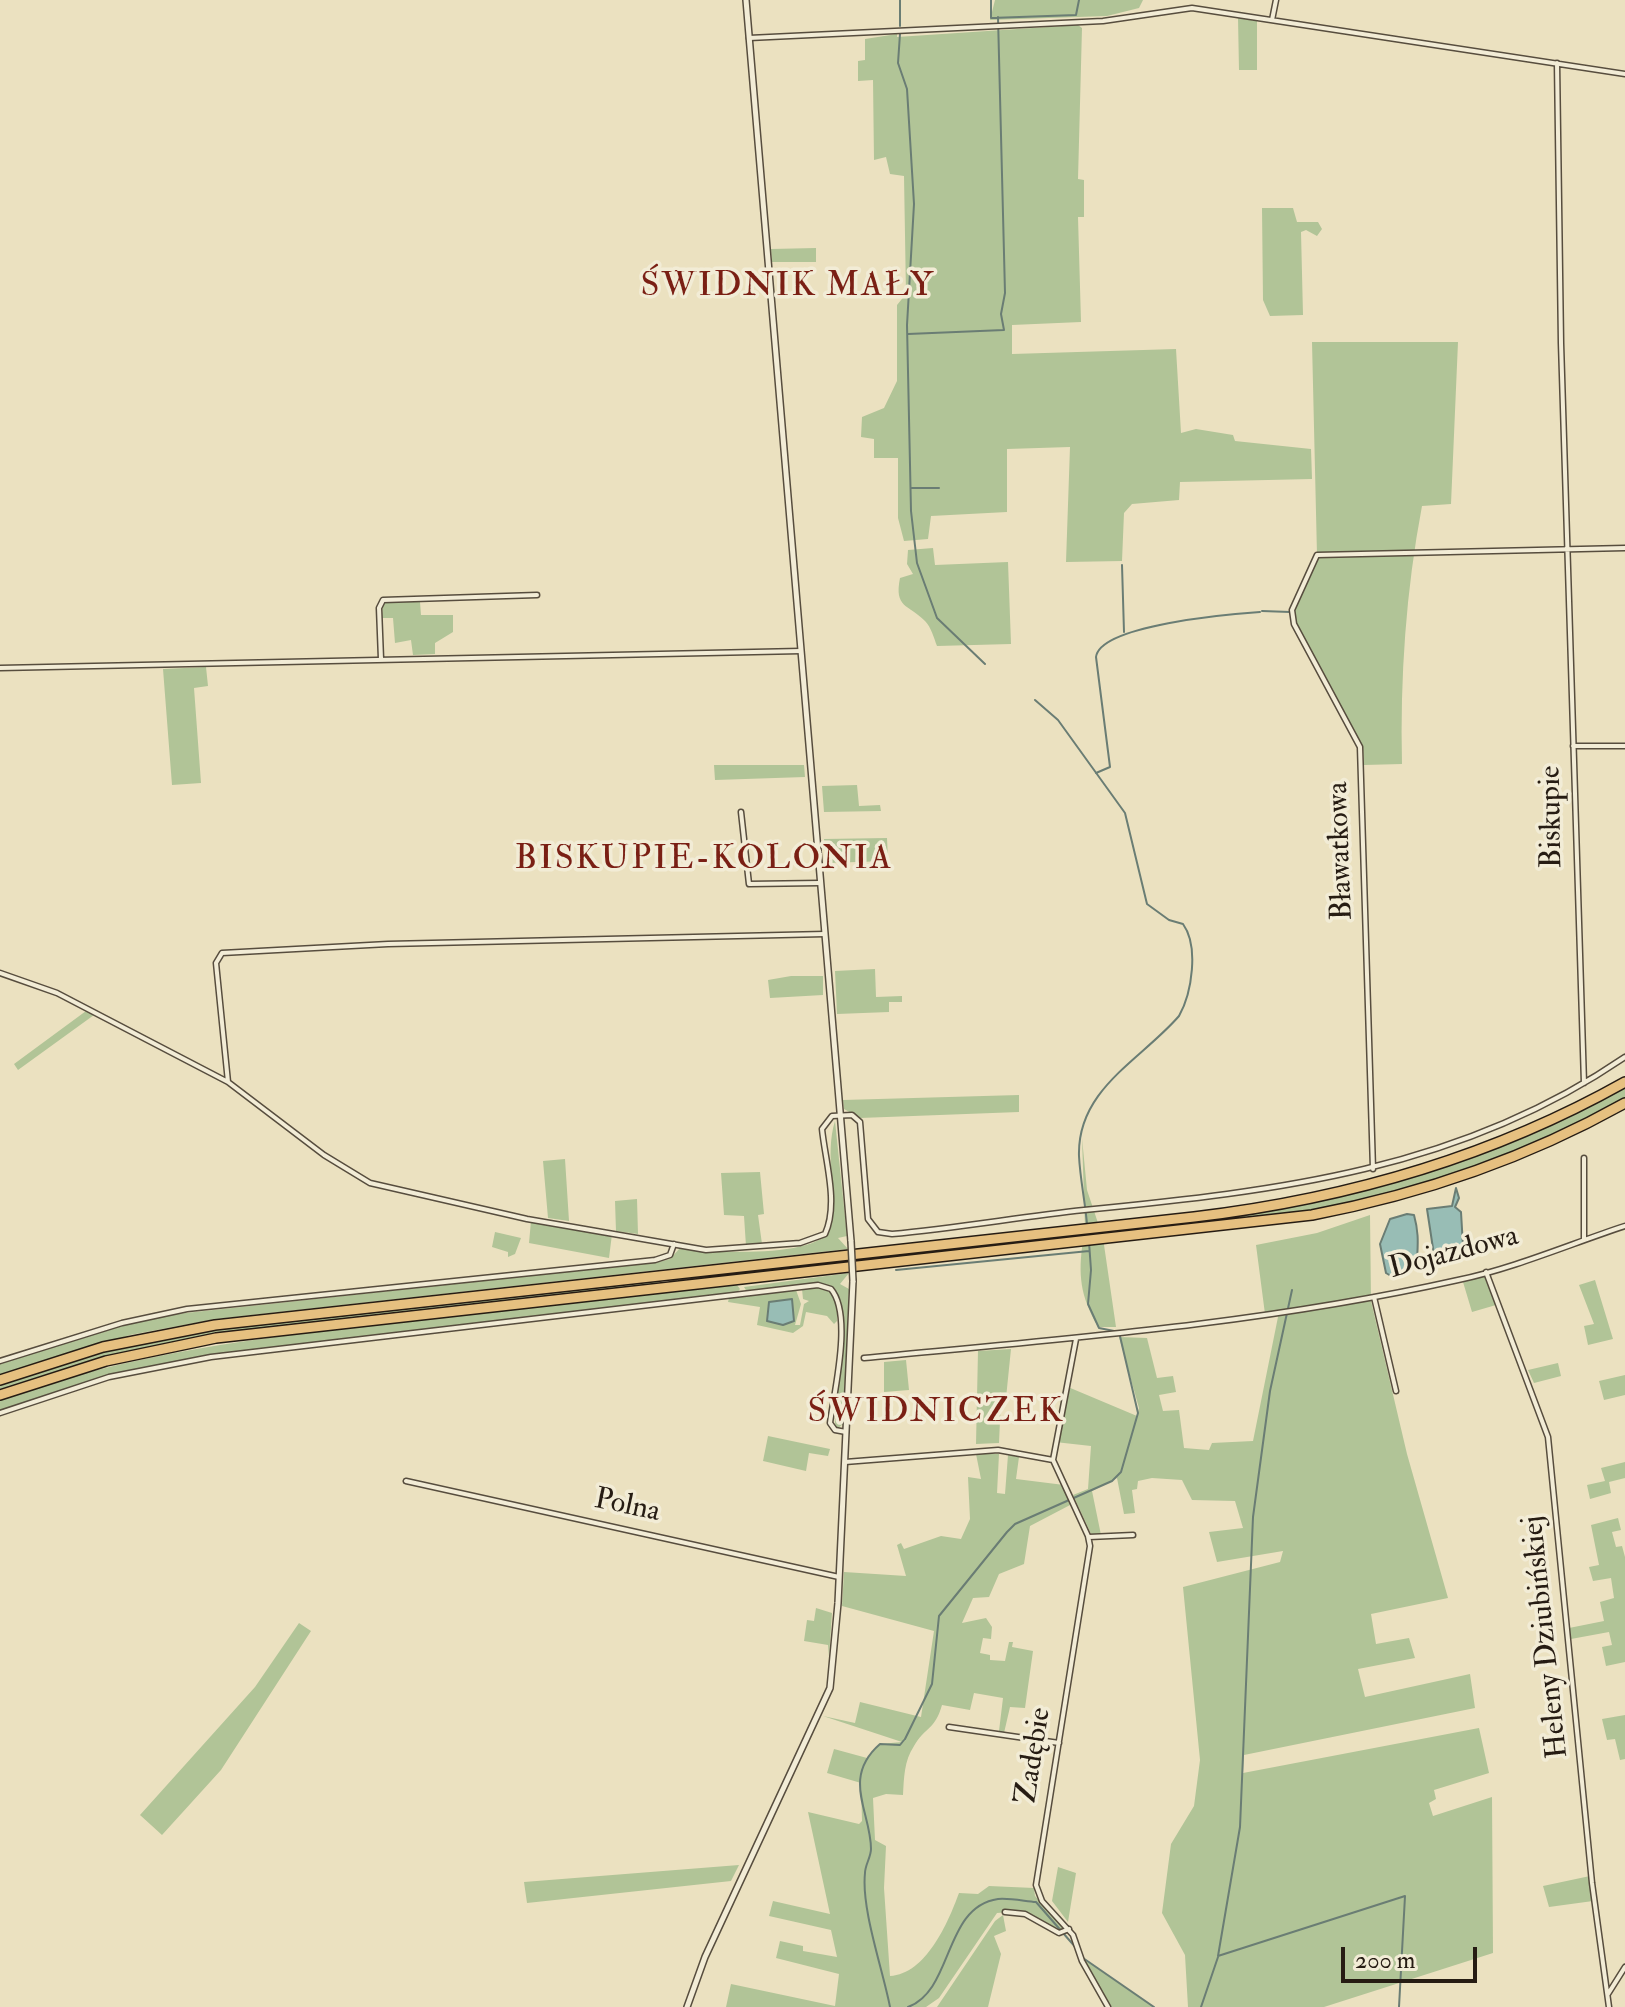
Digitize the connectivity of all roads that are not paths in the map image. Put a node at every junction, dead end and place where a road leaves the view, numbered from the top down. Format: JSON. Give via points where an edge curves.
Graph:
{"nodes":[{"id":1,"x":746,"y":0,"type":"edge"},
{"id":2,"x":1276,"y":0,"type":"edge"},
{"id":3,"x":1272,"y":20,"type":"junction"},
{"id":4,"x":749,"y":38,"type":"junction"},
{"id":5,"x":1557,"y":63,"type":"junction"},
{"id":6,"x":1625,"y":74,"type":"edge"},
{"id":7,"x":1625,"y":548,"type":"edge"},
{"id":8,"x":1568,"y":549,"type":"junction"},
{"id":9,"x":537,"y":595,"type":"dead end"},
{"id":10,"x":801,"y":651,"type":"junction"},
{"id":11,"x":381,"y":659,"type":"junction"},
{"id":12,"x":0,"y":668,"type":"edge"},
{"id":13,"x":1573,"y":746,"type":"junction"},
{"id":14,"x":1625,"y":746,"type":"edge"},
{"id":15,"x":741,"y":812,"type":"dead end"},
{"id":16,"x":820,"y":883,"type":"junction"},
{"id":17,"x":825,"y":934,"type":"junction"},
{"id":18,"x":0,"y":973,"type":"edge"},
{"id":19,"x":1625,"y":1057,"type":"edge"},
{"id":20,"x":228,"y":1082,"type":"junction"},
{"id":21,"x":1625,"y":1082,"type":"edge"},
{"id":22,"x":1584,"y":1083,"type":"junction"},
{"id":23,"x":1625,"y":1103,"type":"edge"},
{"id":24,"x":840,"y":1115,"type":"junction"},
{"id":25,"x":1584,"y":1158,"type":"dead end"},
{"id":26,"x":1373,"y":1169,"type":"junction"},
{"id":27,"x":1625,"y":1226,"type":"edge"},
{"id":28,"x":1584,"y":1239,"type":"junction"},
{"id":29,"x":674,"y":1244,"type":"junction"},
{"id":30,"x":1486,"y":1272,"type":"junction"},
{"id":31,"x":1374,"y":1297,"type":"junction"},
{"id":32,"x":1076,"y":1339,"type":"junction"},
{"id":33,"x":864,"y":1358,"type":"dead end"},
{"id":34,"x":0,"y":1361,"type":"edge"},
{"id":35,"x":0,"y":1380,"type":"edge"},
{"id":36,"x":1396,"y":1391,"type":"dead end"},
{"id":37,"x":0,"y":1395,"type":"edge"},
{"id":38,"x":0,"y":1413,"type":"edge"},
{"id":39,"x":847,"y":1432,"type":"junction"},
{"id":40,"x":1053,"y":1460,"type":"junction"},
{"id":41,"x":845,"y":1462,"type":"junction"},
{"id":42,"x":406,"y":1481,"type":"dead end"},
{"id":43,"x":1133,"y":1535,"type":"dead end"},
{"id":44,"x":1089,"y":1537,"type":"junction"},
{"id":45,"x":839,"y":1577,"type":"junction"},
{"id":46,"x":949,"y":1727,"type":"dead end"},
{"id":47,"x":1059,"y":1743,"type":"junction"},
{"id":48,"x":1005,"y":1912,"type":"dead end"},
{"id":49,"x":1065,"y":1931,"type":"junction"},
{"id":50,"x":1625,"y":1967,"type":"edge"},
{"id":51,"x":1604,"y":1973,"type":"junction"},
{"id":52,"x":1616,"y":1978,"type":"junction"},
{"id":53,"x":1608,"y":1997,"type":"junction"},
{"id":54,"x":687,"y":2007,"type":"edge"},
{"id":55,"x":1108,"y":2007,"type":"edge"},
{"id":56,"x":1609,"y":2007,"type":"edge"}],
"edges":[{"from":1,"to":4,"type":"street"},
{"from":2,"to":3,"type":"street"},
{"from":3,"to":4,"type":"street","via":[[1184,8],[1103,21]]},
{"from":3,"to":5,"type":"street"},
{"from":4,"to":10,"type":"street"},
{"from":5,"to":6,"type":"street"},
{"from":5,"to":8,"type":"street","name":"Biskupie"},
{"from":7,"to":8,"type":"street"},
{"from":8,"to":13,"type":"street","name":"Biskupie"},
{"from":8,"to":26,"type":"street","name":"Bławatkowa","via":[[1317,555],[1291,615],[1360,747]]},
{"from":9,"to":11,"type":"street","via":[[380,601]]},
{"from":10,"to":11,"type":"street"},
{"from":10,"to":16,"type":"street"},
{"from":11,"to":12,"type":"street"},
{"from":13,"to":14,"type":"street"},
{"from":13,"to":22,"type":"street","name":"Biskupie"},
{"from":15,"to":16,"type":"street","via":[[749,884]]},
{"from":16,"to":17,"type":"street"},
{"from":17,"to":20,"type":"street","via":[[222,953],[216,963]]},
{"from":17,"to":24,"type":"street"},
{"from":18,"to":20,"type":"street","via":[[57,993]]},
{"from":19,"to":22,"type":"street"},
{"from":20,"to":29,"type":"street","via":[[370,1183],[527,1219]]},
{"from":21,"to":35,"type":"highway","via":[[1502,1143],[1391,1181],[1270,1207],[204,1327],[103,1347]]},
{"from":22,"to":26,"type":"street","via":[[1491,1130]]},
{"from":23,"to":37,"type":"highway","via":[[1507,1159],[1393,1197],[1295,1217],[216,1338],[106,1361]]},
{"from":24,"to":26,"type":"street","via":[[860,1122],[867,1214],[882,1233],[1222,1196]]},
{"from":24,"to":29,"type":"street","via":[[827,1118],[822,1129],[829,1219],[822,1237],[726,1251]]},
{"from":24,"to":39,"type":"street","bridge":true,"via":[[853,1281]]},
{"from":25,"to":28,"type":"street"},
{"from":27,"to":28,"type":"street","name":"Dojazdowa"},
{"from":28,"to":30,"type":"street","name":"Dojazdowa"},
{"from":29,"to":34,"type":"street","via":[[670,1255],[661,1259],[187,1309]]},
{"from":30,"to":31,"type":"street","name":"Dojazdowa"},
{"from":30,"to":51,"type":"street","name":"Heleny Dziubińskiej","via":[[1544,1417],[1550,1449]]},
{"from":31,"to":32,"type":"street","name":"Dojazdowa"},
{"from":31,"to":36,"type":"street"},
{"from":32,"to":33,"type":"street","name":"Dojazdowa"},
{"from":32,"to":40,"type":"street"},
{"from":38,"to":39,"type":"street","via":[[109,1377],[211,1357],[818,1285],[831,1289],[839,1302],[839,1380],[830,1423]]},
{"from":39,"to":41,"type":"street"},
{"from":40,"to":41,"type":"street","via":[[998,1450]]},
{"from":40,"to":44,"type":"street"},
{"from":41,"to":45,"type":"street"},
{"from":42,"to":45,"type":"street","name":"Polna"},
{"from":43,"to":44,"type":"street"},
{"from":44,"to":47,"type":"street","name":"Zadębie"},
{"from":45,"to":54,"type":"street","via":[[834,1666],[825,1704],[712,1940]]},
{"from":46,"to":47,"type":"street"},
{"from":47,"to":49,"type":"street","name":"Zadębie","via":[[1036,1885]]},
{"from":48,"to":49,"type":"street","via":[[1025,1914]]},
{"from":49,"to":55,"type":"street","name":"Zadębie"},
{"from":50,"to":52,"type":"street"},
{"from":51,"to":52,"type":"street"},
{"from":51,"to":53,"type":"street","name":"Heleny Dziubińskiej"},
{"from":52,"to":53,"type":"street"},
{"from":53,"to":56,"type":"street","name":"Heleny Dziubińskiej"}]}
